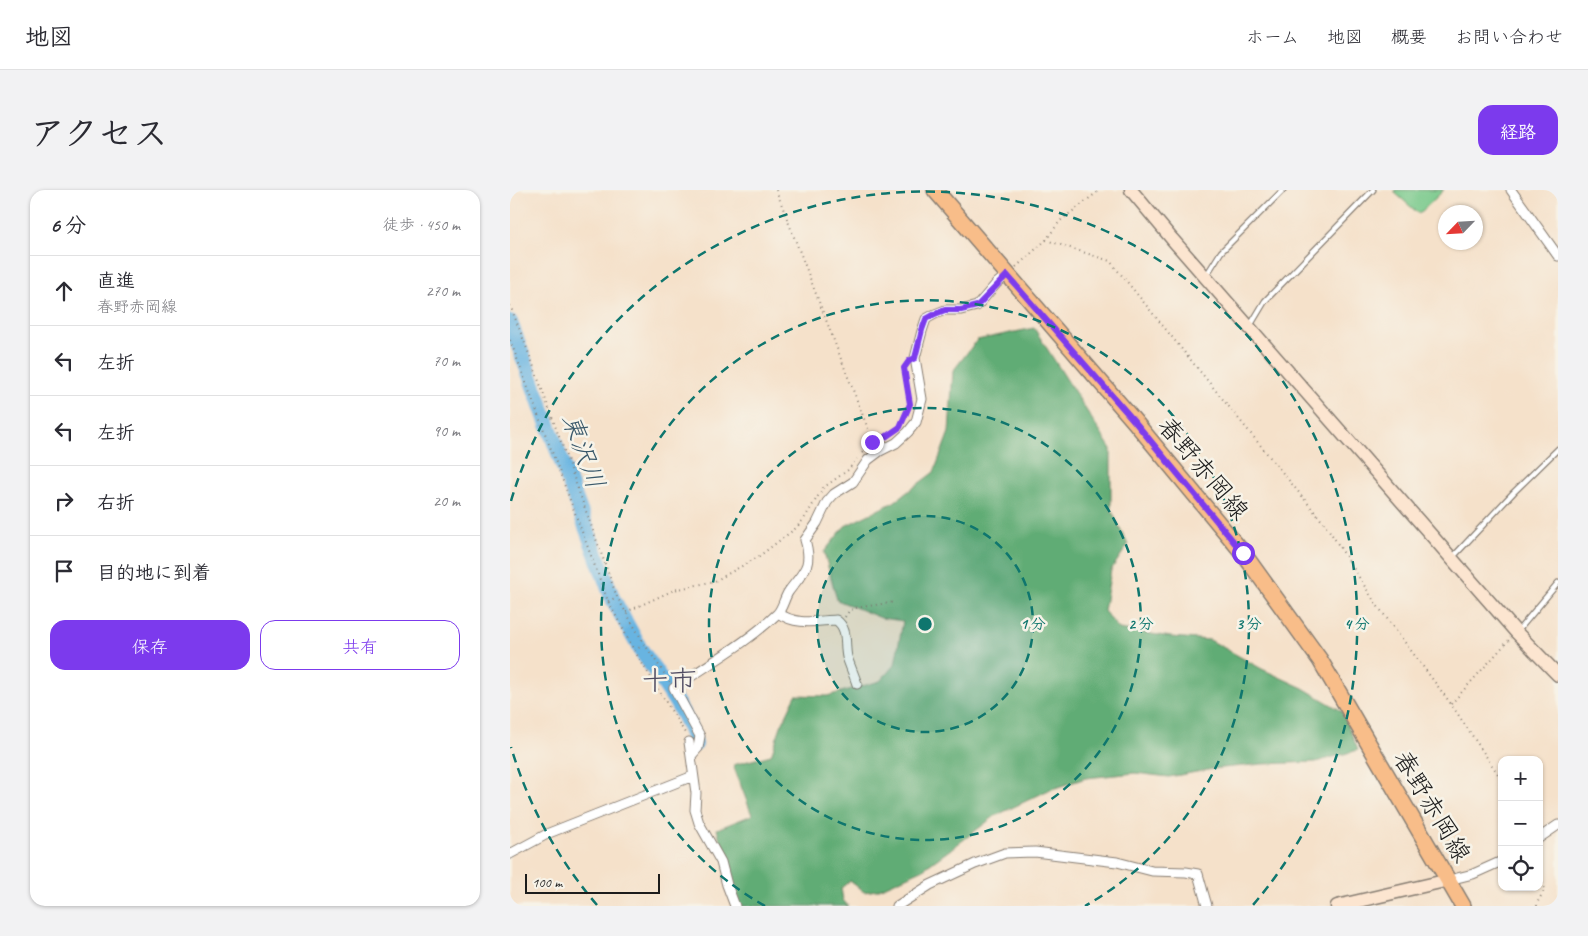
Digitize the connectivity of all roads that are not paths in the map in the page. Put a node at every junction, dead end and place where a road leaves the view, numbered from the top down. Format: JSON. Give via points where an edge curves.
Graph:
{"nodes":[{"id":1,"x":935,"y":190,"type":"edge"},
{"id":2,"x":1131,"y":190,"type":"edge"},
{"id":3,"x":1283,"y":190,"type":"edge"},
{"id":4,"x":1373,"y":190,"type":"edge"},
{"id":5,"x":1512,"y":190,"type":"edge"},
{"id":6,"x":1558,"y":256,"type":"edge"},
{"id":7,"x":1007,"y":275,"type":"junction"},
{"id":8,"x":1205,"y":276,"type":"junction"},
{"id":9,"x":1249,"y":327,"type":"junction"},
{"id":10,"x":1558,"y":449,"type":"edge"},
{"id":11,"x":1452,"y":558,"type":"junction"},
{"id":12,"x":1558,"y":583,"type":"edge"},
{"id":13,"x":778,"y":613,"type":"junction"},
{"id":14,"x":1516,"y":632,"type":"junction"},
{"id":15,"x":1558,"y":675,"type":"edge"},
{"id":16,"x":857,"y":684,"type":"dead end"},
{"id":17,"x":689,"y":742,"type":"road end"},
{"id":18,"x":691,"y":756,"type":"junction"},
{"id":19,"x":693,"y":776,"type":"junction"},
{"id":20,"x":1558,"y":825,"type":"edge"},
{"id":21,"x":1543,"y":835,"type":"edge"},
{"id":22,"x":510,"y":854,"type":"edge"},
{"id":23,"x":1498,"y":863,"type":"edge"},
{"id":24,"x":1449,"y":880,"type":"junction"},
{"id":25,"x":1360,"y":903,"type":"edge"},
{"id":26,"x":734,"y":906,"type":"edge"},
{"id":27,"x":897,"y":906,"type":"edge"},
{"id":28,"x":1207,"y":906,"type":"edge"},
{"id":29,"x":1337,"y":906,"type":"edge"},
{"id":30,"x":1463,"y":906,"type":"edge"}],
"edges":[{"from":1,"to":7,"type":"main road","name":"春野赤岡線"},
{"from":2,"to":8,"type":"street"},
{"from":3,"to":8,"type":"lane","via":[[1221,252]]},
{"from":4,"to":9,"type":"lane","via":[[1265,301]]},
{"from":5,"to":6,"type":"street"},
{"from":7,"to":13,"type":"street","via":[[977,306],[945,310],[926,319],[915,358],[922,399],[916,422],[896,444],[868,460],[853,482],[827,502],[805,540],[808,566],[786,594]]},
{"from":7,"to":24,"type":"main road","name":"春野赤岡線","via":[[1243,553],[1320,660]]},
{"from":8,"to":9,"type":"street"},
{"from":9,"to":11,"type":"street"},
{"from":10,"to":11,"type":"lane"},
{"from":11,"to":14,"type":"street"},
{"from":12,"to":14,"type":"lane"},
{"from":13,"to":16,"type":"street","via":[[796,622],[836,620],[841,623],[847,656]]},
{"from":13,"to":18,"type":"street","via":[[756,632],[674,688],[700,736],[698,748]]},
{"from":14,"to":15,"type":"street"},
{"from":17,"to":18,"type":"street"},
{"from":18,"to":19,"type":"street"},
{"from":19,"to":22,"type":"street","via":[[550,833]]},
{"from":19,"to":26,"type":"street","via":[[699,823],[722,862]]},
{"from":20,"to":21,"type":"street"},
{"from":23,"to":24,"type":"street"},
{"from":24,"to":25,"type":"street"},
{"from":24,"to":30,"type":"main road","name":"春野赤岡線"},
{"from":25,"to":29,"type":"street"},
{"from":27,"to":28,"type":"street","via":[[930,885],[975,864],[1005,853],[1036,852],[1117,862],[1152,871],[1198,874]]}]}
